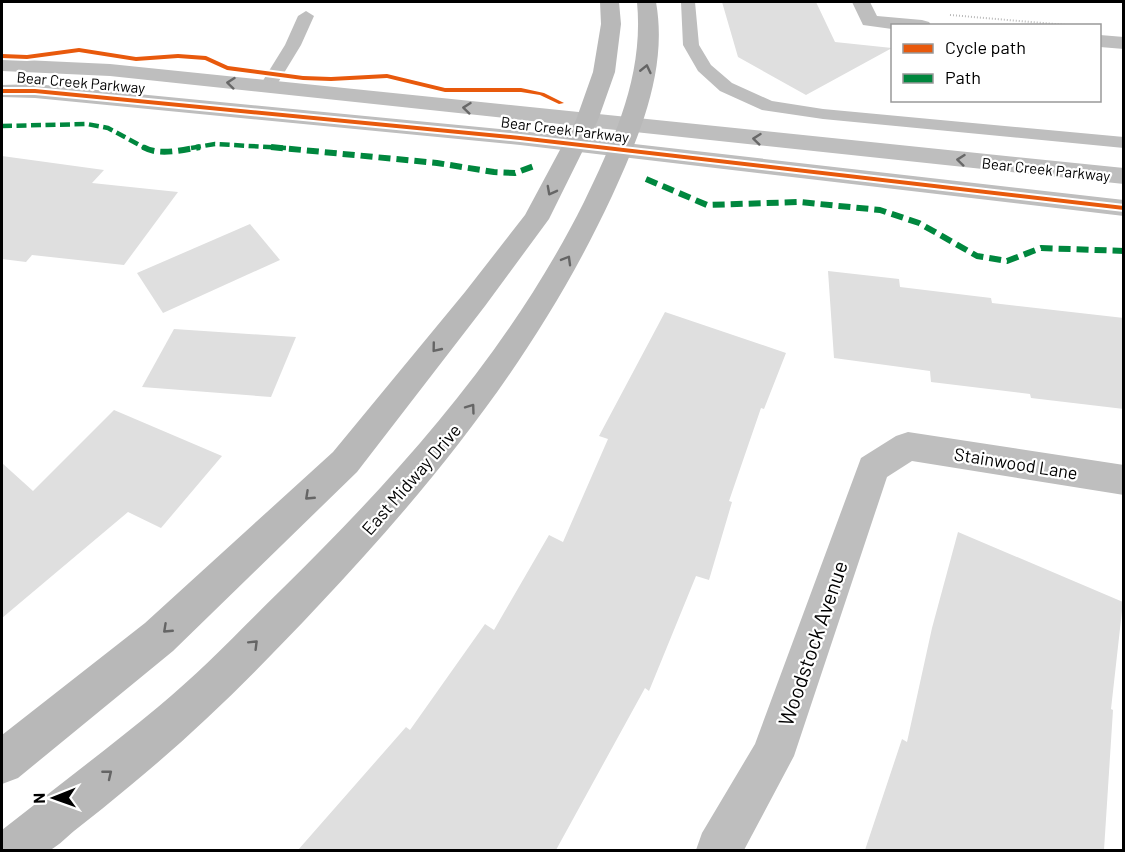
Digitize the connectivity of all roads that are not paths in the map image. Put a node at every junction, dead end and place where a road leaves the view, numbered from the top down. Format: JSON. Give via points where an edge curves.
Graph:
{"nodes":[{"id":1,"x":610,"y":2,"type":"edge"},
{"id":2,"x":647,"y":2,"type":"edge"},
{"id":3,"x":688,"y":2,"type":"edge"},
{"id":4,"x":861,"y":2,"type":"edge"},
{"id":5,"x":306,"y":16,"type":"dead end"},
{"id":6,"x":901,"y":24,"type":"edge"},
{"id":7,"x":1101,"y":41,"type":"edge"},
{"id":8,"x":1124,"y":43,"type":"edge"},
{"id":9,"x":2,"y":65,"type":"edge"},
{"id":10,"x":267,"y":87,"type":"junction"},
{"id":11,"x":2,"y":91,"type":"edge"},
{"id":12,"x":582,"y":132,"type":"junction"},
{"id":13,"x":625,"y":139,"type":"junction"},
{"id":14,"x":1124,"y":143,"type":"edge"},
{"id":15,"x":1124,"y":176,"type":"edge"},
{"id":16,"x":1124,"y":208,"type":"edge"},
{"id":17,"x":909,"y":446,"type":"joint"},
{"id":18,"x":1124,"y":480,"type":"edge"},
{"id":19,"x":2,"y":762,"type":"edge"},
{"id":20,"x":14,"y":850,"type":"edge"},
{"id":21,"x":719,"y":850,"type":"edge"}],
"edges":[{"from":1,"to":12,"type":"main road","via":[[604,72]]},
{"from":13,"to":2,"type":"main road","name":"East Midway Drive","one_way":true,"via":[[648,64]]},
{"from":3,"to":14,"type":"lane","via":[[691,45],[704,68],[726,87],[768,105],[823,114]]},
{"from":4,"to":6,"type":"street","via":[[870,21]]},
{"from":5,"to":10,"type":"lane"},
{"from":7,"to":8,"type":"street"},
{"from":10,"to":9,"type":"street","name":"Bear Creek Parkway","one_way":true,"via":[[110,70]]},
{"from":12,"to":10,"type":"street","name":"Bear Creek Parkway","one_way":true},
{"from":11,"to":12,"type":"street","name":"Bear Creek Parkway"},
{"from":12,"to":13,"type":"street","name":"Bear Creek Parkway"},
{"from":12,"to":19,"type":"main road","one_way":true,"via":[[536,219],[345,462],[159,637]]},
{"from":15,"to":13,"type":"street","name":"Bear Creek Parkway","one_way":true},
{"from":13,"to":16,"type":"street","name":"Bear Creek Parkway"},
{"from":20,"to":13,"type":"main road","name":"East Midway Drive","one_way":true,"via":[[197,701],[366,532],[467,414],[538,311],[588,223]]},
{"from":17,"to":18,"type":"street","name":"Stainwood Lane"},
{"from":17,"to":21,"type":"street","name":"Woodstock Avenue","via":[[873,468],[772,756]]}]}
